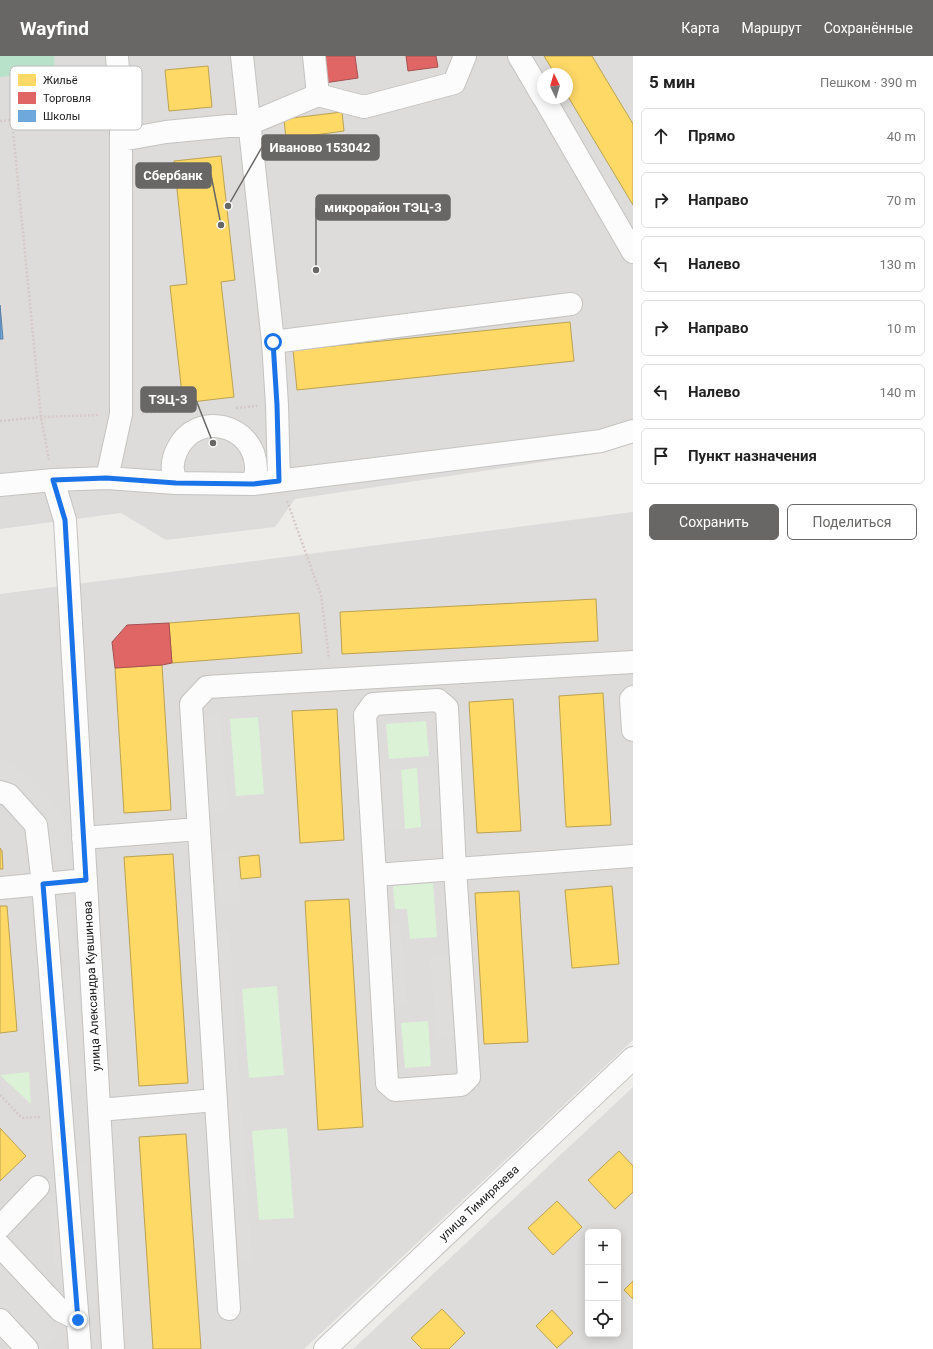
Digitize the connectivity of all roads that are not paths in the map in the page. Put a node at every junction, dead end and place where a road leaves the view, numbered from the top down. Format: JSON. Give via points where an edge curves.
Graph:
{"nodes":[{"id":1,"x":116,"y":56,"type":"edge"},
{"id":2,"x":242,"y":56,"type":"edge"},
{"id":3,"x":314,"y":56,"type":"edge"},
{"id":4,"x":465,"y":56,"type":"edge"},
{"id":5,"x":520,"y":56,"type":"edge"},
{"id":6,"x":117,"y":66,"type":"edge"},
{"id":7,"x":537,"y":86,"type":"edge"},
{"id":8,"x":318,"y":95,"type":"junction"},
{"id":9,"x":547,"y":104,"type":"edge"},
{"id":10,"x":249,"y":124,"type":"junction"},
{"id":11,"x":121,"y":130,"type":"edge"},
{"id":12,"x":121,"y":140,"type":"junction"},
{"id":13,"x":633,"y":252,"type":"edge"},
{"id":14,"x":571,"y":304,"type":"dead end"},
{"id":15,"x":273,"y":342,"type":"junction"},
{"id":16,"x":633,"y":431,"type":"edge"},
{"id":17,"x":106,"y":478,"type":"junction"},
{"id":18,"x":53,"y":480,"type":"junction"},
{"id":19,"x":279,"y":481,"type":"junction"},
{"id":20,"x":176,"y":483,"type":"junction"},
{"id":21,"x":253,"y":484,"type":"junction"},
{"id":22,"x":0,"y":485,"type":"edge"},
{"id":23,"x":633,"y":662,"type":"edge"},
{"id":24,"x":633,"y":697,"type":"edge"},
{"id":25,"x":633,"y":730,"type":"edge"},
{"id":26,"x":0,"y":792,"type":"edge"},
{"id":27,"x":198,"y":829,"type":"junction"},
{"id":28,"x":84,"y":838,"type":"junction"},
{"id":29,"x":633,"y":856,"type":"edge"},
{"id":30,"x":456,"y":869,"type":"junction"},
{"id":31,"x":375,"y":875,"type":"junction"},
{"id":32,"x":86,"y":880,"type":"junction"},
{"id":33,"x":43,"y":884,"type":"junction"},
{"id":34,"x":0,"y":888,"type":"edge"},
{"id":35,"x":633,"y":1058,"type":"edge"},
{"id":36,"x":216,"y":1100,"type":"junction"},
{"id":37,"x":99,"y":1110,"type":"junction"},
{"id":38,"x":38,"y":1187,"type":"dead end"},
{"id":39,"x":0,"y":1227,"type":"edge"},
{"id":40,"x":0,"y":1246,"type":"edge"},
{"id":41,"x":229,"y":1309,"type":"dead end"},
{"id":42,"x":0,"y":1320,"type":"edge"},
{"id":43,"x":78,"y":1320,"type":"junction"},
{"id":44,"x":27,"y":1349,"type":"edge"},
{"id":45,"x":80,"y":1349,"type":"edge"},
{"id":46,"x":113,"y":1349,"type":"edge"},
{"id":47,"x":325,"y":1349,"type":"edge"}],
"edges":[{"from":1,"to":6,"type":"street"},
{"from":2,"to":10,"type":"street"},
{"from":3,"to":8,"type":"street"},
{"from":4,"to":8,"type":"street","via":[[454,83],[364,108]]},
{"from":5,"to":7,"type":"street"},
{"from":8,"to":10,"type":"street"},
{"from":9,"to":13,"type":"street"},
{"from":10,"to":12,"type":"street","via":[[166,132]]},
{"from":10,"to":15,"type":"street"},
{"from":11,"to":12,"type":"street"},
{"from":12,"to":17,"type":"street","via":[[121,414]]},
{"from":14,"to":15,"type":"street"},
{"from":15,"to":19,"type":"street"},
{"from":16,"to":19,"type":"street","via":[[601,442]]},
{"from":17,"to":18,"type":"street"},
{"from":17,"to":20,"type":"street"},
{"from":18,"to":22,"type":"street"},
{"from":18,"to":28,"type":"street","name":"улица Александра Кувшинова","via":[[65,520]]},
{"from":19,"to":21,"type":"street"},
{"from":20,"to":21,"type":"street"},
{"from":20,"to":21,"type":"street","via":[[174,457],[180,444],[200,428],[213,426],[239,433],[248,443],[254,456],[256,470]]},
{"from":23,"to":27,"type":"street","via":[[207,686],[190,704]]},
{"from":24,"to":25,"type":"street"},
{"from":26,"to":33,"type":"street","via":[[9,795],[36,825]]},
{"from":27,"to":28,"type":"street"},
{"from":27,"to":36,"type":"street"},
{"from":28,"to":32,"type":"street","name":"улица Александра Кувшинова"},
{"from":29,"to":30,"type":"street"},
{"from":30,"to":31,"type":"street"},
{"from":30,"to":31,"type":"street","via":[[447,708],[438,700],[373,704],[365,715]]},
{"from":30,"to":31,"type":"street","via":[[469,1077],[461,1085],[395,1090],[387,1083]]},
{"from":32,"to":33,"type":"street"},
{"from":32,"to":37,"type":"street","name":"улица Александра Кувшинова"},
{"from":33,"to":34,"type":"street"},
{"from":33,"to":43,"type":"street"},
{"from":35,"to":47,"type":"street","name":"улица Тимирязева"},
{"from":36,"to":37,"type":"street"},
{"from":36,"to":41,"type":"street"},
{"from":37,"to":46,"type":"street","name":"улица Александра Кувшинова"},
{"from":38,"to":39,"type":"street"},
{"from":40,"to":43,"type":"street","via":[[61,1311]]},
{"from":42,"to":44,"type":"street"},
{"from":43,"to":45,"type":"street"}]}
